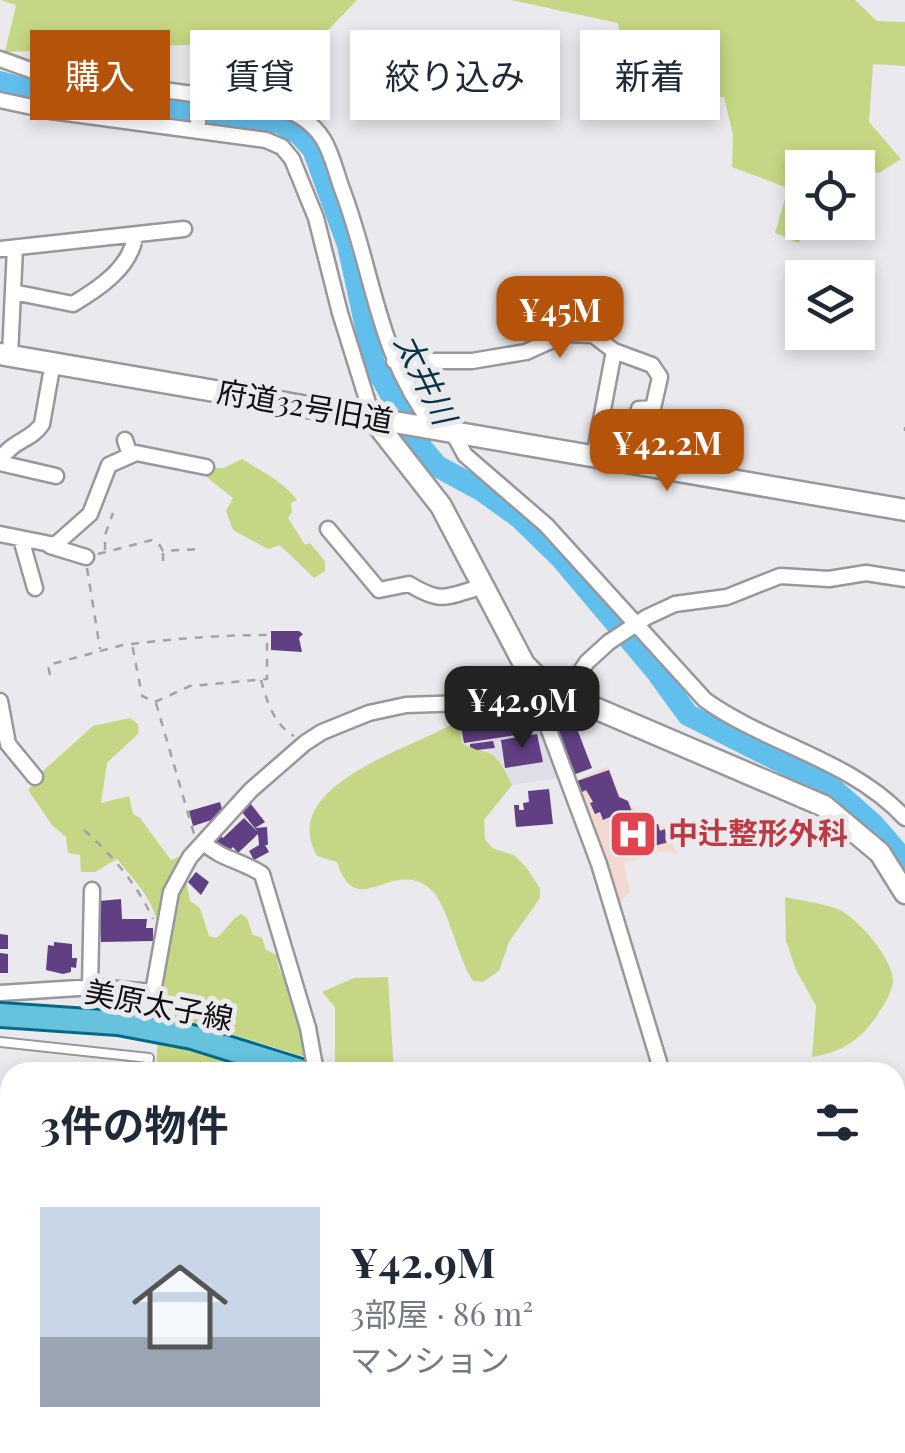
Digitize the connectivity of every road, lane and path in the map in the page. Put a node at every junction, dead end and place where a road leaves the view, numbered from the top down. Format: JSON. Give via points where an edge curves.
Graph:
{"nodes":[{"id":1,"x":0,"y":59,"type":"edge"},
{"id":2,"x":190,"y":94,"type":"edge"},
{"id":3,"x":0,"y":100,"type":"edge"},
{"id":4,"x":198,"y":120,"type":"edge"},
{"id":5,"x":304,"y":120,"type":"edge"},
{"id":6,"x":197,"y":128,"type":"junction"},
{"id":7,"x":184,"y":229,"type":"dead end"},
{"id":8,"x":135,"y":235,"type":"junction"},
{"id":9,"x":7,"y":248,"type":"edge"},
{"id":10,"x":13,"y":292,"type":"junction"},
{"id":11,"x":614,"y":351,"type":"junction"},
{"id":12,"x":5,"y":354,"type":"edge"},
{"id":13,"x":394,"y":361,"type":"junction"},
{"id":14,"x":53,"y":362,"type":"junction"},
{"id":15,"x":380,"y":421,"type":"junction"},
{"id":16,"x":439,"y":430,"type":"junction"},
{"id":17,"x":594,"y":457,"type":"junction"},
{"id":18,"x":0,"y":461,"type":"edge"},
{"id":19,"x":628,"y":462,"type":"junction"},
{"id":20,"x":206,"y":468,"type":"dead end"},
{"id":21,"x":53,"y":472,"type":"dead end"},
{"id":22,"x":905,"y":510,"type":"edge"},
{"id":23,"x":113,"y":513,"type":"dead end"},
{"id":24,"x":328,"y":528,"type":"dead end"},
{"id":25,"x":0,"y":534,"type":"edge"},
{"id":26,"x":21,"y":539,"type":"junction"},
{"id":27,"x":50,"y":546,"type":"junction"},
{"id":28,"x":199,"y":549,"type":"dead end"},
{"id":29,"x":105,"y":551,"type":"junction"},
{"id":30,"x":163,"y":551,"type":"junction"},
{"id":31,"x":86,"y":557,"type":"junction"},
{"id":32,"x":164,"y":565,"type":"dead end"},
{"id":33,"x":905,"y":579,"type":"edge"},
{"id":34,"x":480,"y":586,"type":"junction"},
{"id":35,"x":35,"y":588,"type":"dead end"},
{"id":36,"x":635,"y":626,"type":"junction"},
{"id":37,"x":132,"y":644,"type":"junction"},
{"id":38,"x":100,"y":650,"type":"junction"},
{"id":39,"x":50,"y":675,"type":"dead end"},
{"id":40,"x":261,"y":678,"type":"junction"},
{"id":41,"x":557,"y":691,"type":"junction"},
{"id":42,"x":0,"y":701,"type":"edge"},
{"id":43,"x":155,"y":702,"type":"junction"},
{"id":44,"x":305,"y":743,"type":"junction"},
{"id":45,"x":35,"y":778,"type":"dead end"},
{"id":46,"x":905,"y":818,"type":"edge"},
{"id":47,"x":84,"y":830,"type":"dead end"},
{"id":48,"x":204,"y":843,"type":"junction"},
{"id":49,"x":92,"y":890,"type":"dead end"},
{"id":50,"x":905,"y":893,"type":"edge"},
{"id":51,"x":162,"y":938,"type":"junction"},
{"id":52,"x":90,"y":988,"type":"junction"},
{"id":53,"x":0,"y":994,"type":"edge"},
{"id":54,"x":0,"y":1015,"type":"edge"},
{"id":55,"x":0,"y":1042,"type":"edge"},
{"id":56,"x":148,"y":1062,"type":"edge"},
{"id":57,"x":256,"y":1062,"type":"edge"},
{"id":58,"x":314,"y":1062,"type":"edge"},
{"id":59,"x":659,"y":1062,"type":"edge"}],
"edges":[{"from":1,"to":2,"type":"street","via":[[39,72]]},
{"from":3,"to":6,"type":"street"},
{"from":4,"to":6,"type":"street"},
{"from":5,"to":13,"type":"street","via":[[324,140]]},
{"from":6,"to":15,"type":"street","via":[[266,140],[292,159]]},
{"from":7,"to":8,"type":"street"},
{"from":8,"to":9,"type":"street"},
{"from":8,"to":10,"type":"street","via":[[134,247],[104,286],[73,304]]},
{"from":9,"to":10,"type":"street"},
{"from":10,"to":12,"type":"street"},
{"from":11,"to":13,"type":"street","via":[[593,336],[566,334],[526,352],[472,361]]},
{"from":11,"to":17,"type":"street"},
{"from":11,"to":19,"type":"street","via":[[652,365],[660,377],[653,408],[639,410]]},
{"from":12,"to":14,"type":"street","name":"府道32号旧道"},
{"from":13,"to":16,"type":"street"},
{"from":14,"to":15,"type":"street","name":"府道32号旧道"},
{"from":14,"to":18,"type":"street","via":[[42,424]]},
{"from":15,"to":16,"type":"street","name":"府道32号旧道"},
{"from":15,"to":34,"type":"street","via":[[441,506]]},
{"from":16,"to":17,"type":"street","name":"府道32号旧道"},
{"from":16,"to":36,"type":"street","via":[[546,525]]},
{"from":17,"to":19,"type":"street","name":"府道32号旧道"},
{"from":18,"to":21,"type":"street"},
{"from":19,"to":22,"type":"street","name":"府道32号旧道"},
{"from":20,"to":27,"type":"street","via":[[128,448],[109,465],[90,514]]},
{"from":23,"to":29,"type":"path"},
{"from":24,"to":34,"type":"street","via":[[379,590],[408,584],[441,598]]},
{"from":25,"to":26,"type":"street"},
{"from":26,"to":27,"type":"street"},
{"from":26,"to":35,"type":"street"},
{"from":27,"to":31,"type":"street"},
{"from":28,"to":30,"type":"path"},
{"from":29,"to":30,"type":"path","via":[[152,540]]},
{"from":29,"to":31,"type":"path"},
{"from":30,"to":32,"type":"path"},
{"from":31,"to":38,"type":"path"},
{"from":33,"to":36,"type":"street","via":[[866,573],[780,576],[727,597],[675,604]]},
{"from":34,"to":41,"type":"street","via":[[524,664]]},
{"from":36,"to":41,"type":"street"},
{"from":36,"to":46,"type":"street","via":[[728,717],[870,787]]},
{"from":37,"to":38,"type":"path"},
{"from":37,"to":40,"type":"path","via":[[267,635],[267,678]]},
{"from":37,"to":43,"type":"path","via":[[142,696]]},
{"from":38,"to":39,"type":"path","via":[[48,665]]},
{"from":40,"to":43,"type":"path","via":[[190,686]]},
{"from":40,"to":44,"type":"path","via":[[280,725]]},
{"from":41,"to":44,"type":"street","via":[[406,705],[369,713]]},
{"from":41,"to":50,"type":"street","via":[[824,806],[880,853]]},
{"from":41,"to":59,"type":"street","via":[[537,698],[599,864]]},
{"from":42,"to":45,"type":"street","via":[[8,744]]},
{"from":43,"to":48,"type":"path","via":[[188,818]]},
{"from":44,"to":48,"type":"street"},
{"from":47,"to":51,"type":"path","via":[[145,901]]},
{"from":48,"to":51,"type":"street","via":[[171,892]]},
{"from":48,"to":58,"type":"street","bridge":true,"via":[[262,874]]},
{"from":49,"to":52,"type":"street"},
{"from":51,"to":52,"type":"street","via":[[152,992]]},
{"from":52,"to":53,"type":"street"},
{"from":54,"to":57,"type":"main road","name":"美原太子線","via":[[118,1023],[192,1037]]},
{"from":55,"to":56,"type":"lane"}]}
